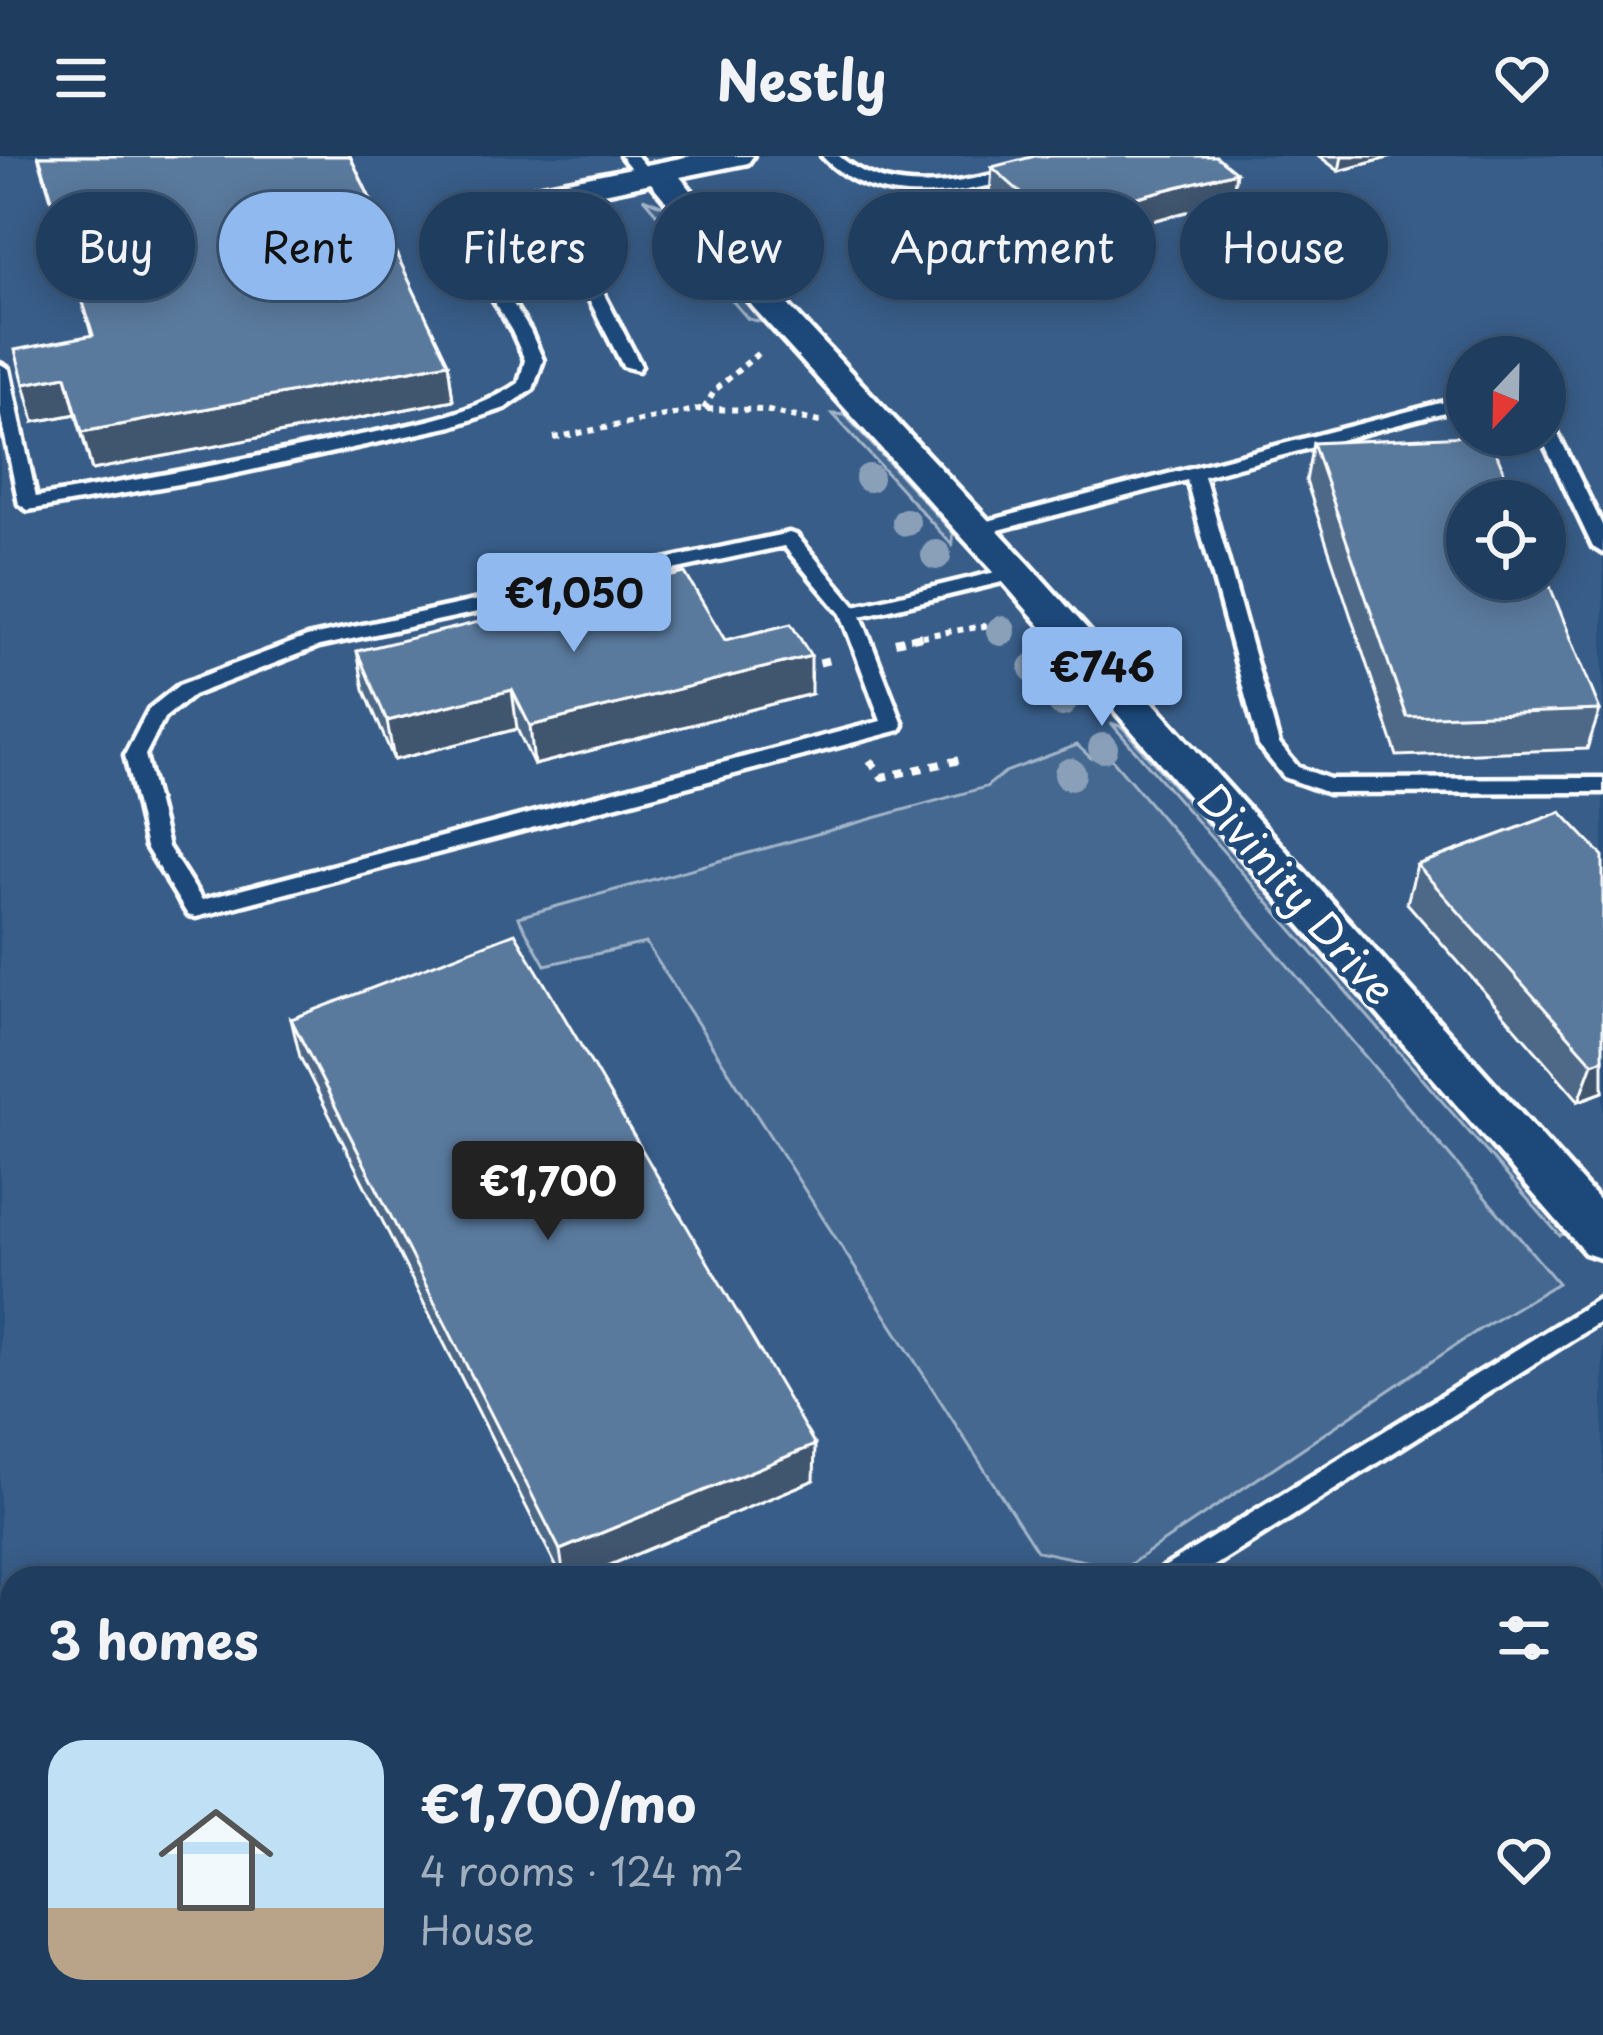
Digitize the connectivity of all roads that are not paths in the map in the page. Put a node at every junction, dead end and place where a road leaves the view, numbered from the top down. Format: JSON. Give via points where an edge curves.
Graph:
{"nodes":[{"id":1,"x":736,"y":156,"type":"edge"},
{"id":2,"x":830,"y":156,"type":"edge"},
{"id":3,"x":644,"y":167,"type":"edge"},
{"id":4,"x":1036,"y":170,"type":"edge"},
{"id":5,"x":556,"y":192,"type":"edge"},
{"id":6,"x":502,"y":300,"type":"edge"},
{"id":7,"x":596,"y":300,"type":"edge"},
{"id":8,"x":632,"y":366,"type":"dead end"},
{"id":9,"x":0,"y":369,"type":"edge"},
{"id":10,"x":1446,"y":407,"type":"edge"},
{"id":11,"x":1559,"y":456,"type":"edge"},
{"id":12,"x":1195,"y":475,"type":"junction"},
{"id":13,"x":976,"y":530,"type":"junction"},
{"id":14,"x":1603,"y":548,"type":"edge"},
{"id":15,"x":1016,"y":573,"type":"junction"},
{"id":16,"x":850,"y":613,"type":"junction"},
{"id":17,"x":1603,"y":785,"type":"edge"},
{"id":18,"x":1594,"y":1216,"type":"edge"},
{"id":19,"x":1603,"y":1307,"type":"edge"},
{"id":20,"x":1190,"y":1566,"type":"edge"}],
"edges":[{"from":1,"to":3,"type":"street"},
{"from":2,"to":4,"type":"lane","via":[[855,180],[906,190]]},
{"from":3,"to":5,"type":"street"},
{"from":3,"to":13,"type":"street","name":"Divinity Drive"},
{"from":6,"to":9,"type":"lane","via":[[534,360],[527,385],[500,404],[224,470],[28,504]]},
{"from":7,"to":8,"type":"lane"},
{"from":10,"to":12,"type":"lane"},
{"from":11,"to":14,"type":"lane"},
{"from":12,"to":13,"type":"lane"},
{"from":12,"to":17,"type":"lane","via":[[1269,746],[1292,772],[1349,789]]},
{"from":13,"to":15,"type":"street","name":"Divinity Drive"},
{"from":15,"to":16,"type":"lane"},
{"from":15,"to":18,"type":"street","name":"Divinity Drive"},
{"from":16,"to":16,"type":"lane","via":[[789,539],[314,641],[186,690],[156,714],[135,755],[157,848],[196,909],[893,725]]},
{"from":19,"to":20,"type":"lane"}]}
